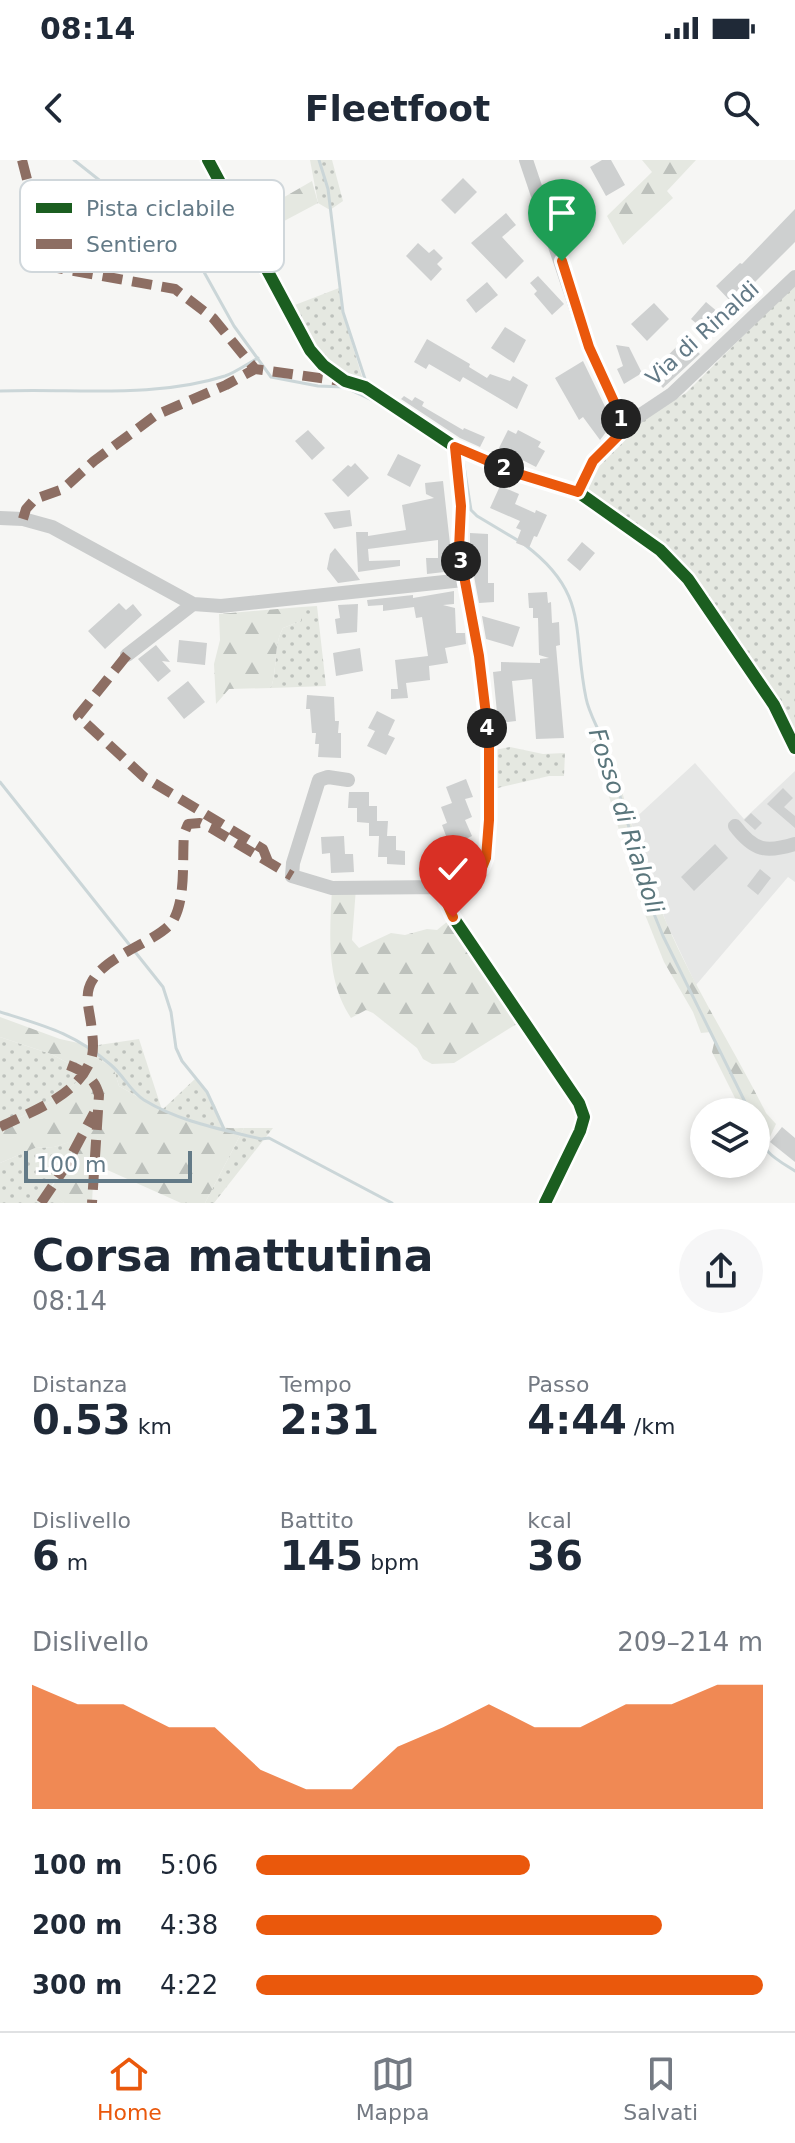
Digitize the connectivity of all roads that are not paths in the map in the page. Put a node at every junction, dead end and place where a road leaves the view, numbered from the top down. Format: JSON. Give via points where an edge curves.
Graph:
{"nodes":[{"id":1,"x":208,"y":160,"type":"edge"},
{"id":2,"x":526,"y":160,"type":"edge"},
{"id":3,"x":219,"y":180,"type":"edge"},
{"id":4,"x":268,"y":272,"type":"edge"},
{"id":5,"x":795,"y":277,"type":"edge"},
{"id":6,"x":626,"y":428,"type":"junction"},
{"id":7,"x":455,"y":447,"type":"junction"},
{"id":8,"x":578,"y":492,"type":"junction"},
{"id":9,"x":0,"y":518,"type":"edge"},
{"id":10,"x":463,"y":580,"type":"junction"},
{"id":11,"x":193,"y":604,"type":"junction"},
{"id":12,"x":127,"y":655,"type":"dead end"},
{"id":13,"x":795,"y":748,"type":"edge"},
{"id":14,"x":348,"y":780,"type":"dead end"},
{"id":15,"x":735,"y":826,"type":"dead end"},
{"id":16,"x":795,"y":844,"type":"edge"},
{"id":17,"x":443,"y":887,"type":"junction"},
{"id":18,"x":545,"y":1203,"type":"edge"}],
"edges":[{"from":1,"to":3,"type":"street"},
{"from":2,"to":6,"type":"street","via":[[589,347]]},
{"from":4,"to":7,"type":"street","via":[[323,365]]},
{"from":5,"to":6,"type":"street","name":"Via di Rinaldi","via":[[672,394]]},
{"from":6,"to":8,"type":"street","name":"Via di Rinaldi","via":[[593,461]]},
{"from":7,"to":8,"type":"street"},
{"from":7,"to":10,"type":"street"},
{"from":8,"to":13,"type":"street","via":[[660,550],[688,579],[774,705]]},
{"from":9,"to":11,"type":"street","via":[[52,527]]},
{"from":10,"to":11,"type":"street","via":[[221,606]]},
{"from":10,"to":17,"type":"street","via":[[489,740],[489,820],[482,868]]},
{"from":11,"to":12,"type":"street"},
{"from":14,"to":17,"type":"street","via":[[319,780],[292,876],[332,888]]},
{"from":15,"to":16,"type":"street","via":[[760,848]]},
{"from":17,"to":18,"type":"street","via":[[453,917],[584,1117]]}]}
